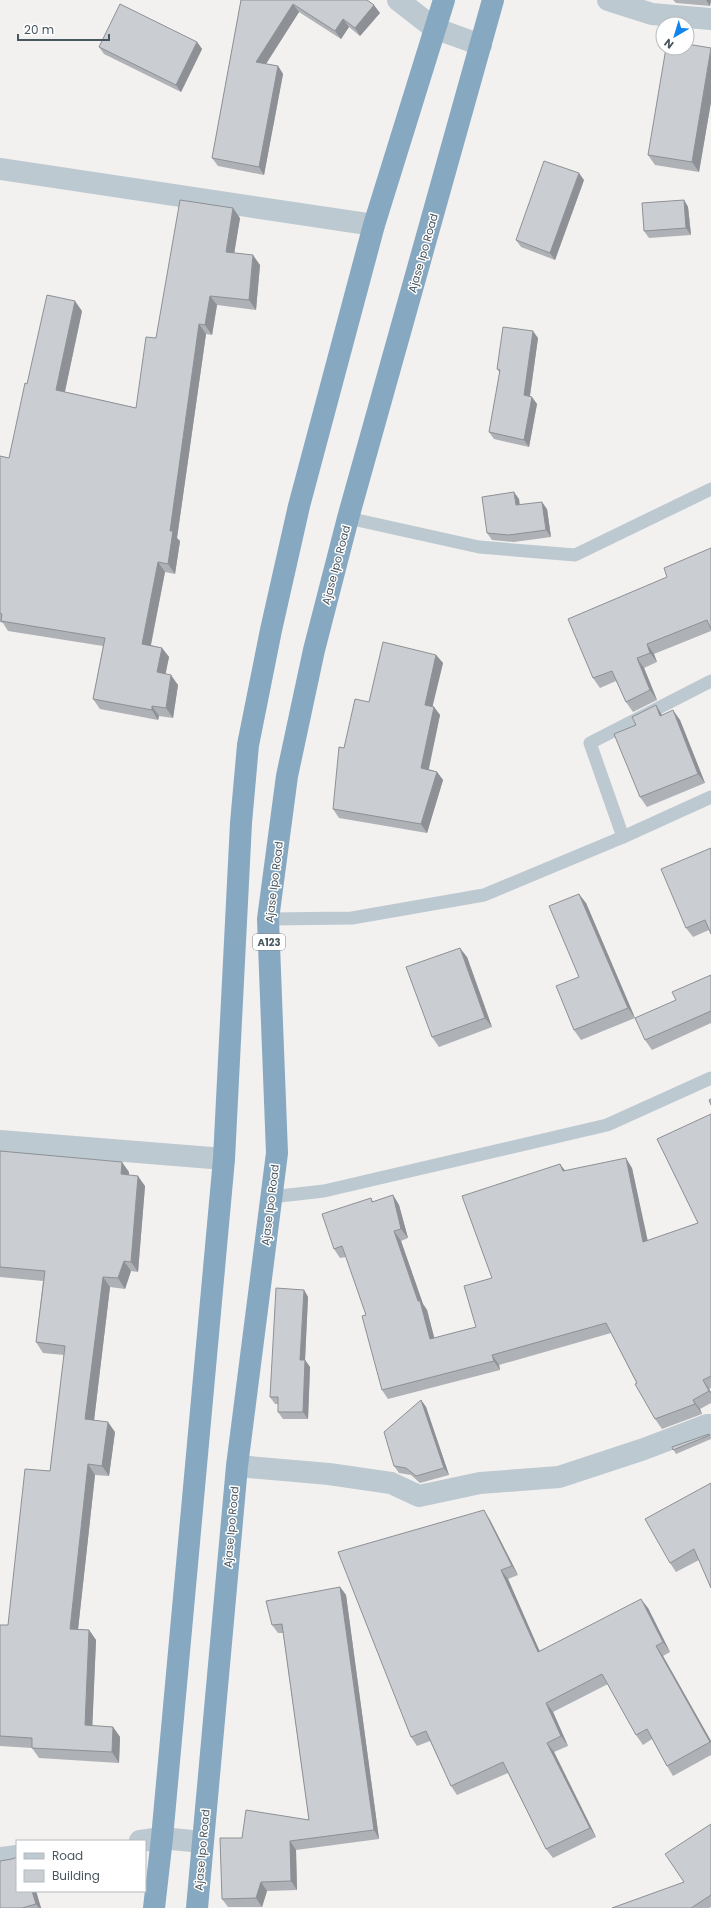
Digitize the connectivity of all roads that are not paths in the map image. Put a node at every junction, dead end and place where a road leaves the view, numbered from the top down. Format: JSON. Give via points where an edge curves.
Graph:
{"nodes":[{"id":1,"x":398,"y":0,"type":"edge"},
{"id":2,"x":444,"y":0,"type":"edge"},
{"id":3,"x":493,"y":0,"type":"edge"},
{"id":4,"x":608,"y":0,"type":"edge"},
{"id":5,"x":711,"y":19,"type":"edge"},
{"id":6,"x":434,"y":28,"type":"junction"},
{"id":7,"x":481,"y":45,"type":"junction"},
{"id":8,"x":0,"y":169,"type":"edge"},
{"id":9,"x":374,"y":225,"type":"junction"},
{"id":10,"x":711,"y":489,"type":"edge"},
{"id":11,"x":348,"y":518,"type":"junction"},
{"id":12,"x":711,"y":681,"type":"edge"},
{"id":13,"x":711,"y":797,"type":"edge"},
{"id":14,"x":623,"y":837,"type":"junction"},
{"id":15,"x":268,"y":919,"type":"junction"},
{"id":16,"x":711,"y":1078,"type":"edge"},
{"id":17,"x":0,"y":1141,"type":"edge"},
{"id":18,"x":224,"y":1159,"type":"junction"},
{"id":19,"x":271,"y":1197,"type":"junction"},
{"id":20,"x":711,"y":1425,"type":"edge"},
{"id":21,"x":237,"y":1466,"type":"junction"},
{"id":22,"x":162,"y":1838,"type":"junction"},
{"id":23,"x":146,"y":1840,"type":"edge"},
{"id":24,"x":202,"y":1842,"type":"junction"},
{"id":25,"x":16,"y":1856,"type":"edge"},
{"id":26,"x":0,"y":1858,"type":"edge"},
{"id":27,"x":154,"y":1908,"type":"edge"},
{"id":28,"x":197,"y":1908,"type":"edge"}],
"edges":[{"from":1,"to":6,"type":"street"},
{"from":2,"to":6,"type":"highway"},
{"from":3,"to":7,"type":"highway","name":"Ajase Ipo Road","number":"A123"},
{"from":4,"to":5,"type":"street","via":[[652,14]]},
{"from":6,"to":7,"type":"street"},
{"from":6,"to":9,"type":"highway"},
{"from":7,"to":11,"type":"highway","name":"Ajase Ipo Road","number":"A123"},
{"from":8,"to":9,"type":"street"},
{"from":9,"to":18,"type":"highway","via":[[299,506],[248,745],[241,823]]},
{"from":10,"to":11,"type":"lane","via":[[575,554],[479,547]]},
{"from":11,"to":15,"type":"highway","name":"Ajase Ipo Road","number":"A123","via":[[314,650],[287,776]]},
{"from":12,"to":14,"type":"lane","via":[[590,742]]},
{"from":13,"to":14,"type":"lane"},
{"from":14,"to":15,"type":"lane","via":[[484,895],[352,918]]},
{"from":15,"to":19,"type":"highway","name":"Ajase Ipo Road","number":"A123","via":[[277,1153]]},
{"from":16,"to":19,"type":"lane","via":[[607,1125],[324,1191]]},
{"from":17,"to":18,"type":"street"},
{"from":18,"to":22,"type":"highway"},
{"from":19,"to":21,"type":"highway","name":"Ajase Ipo Road","number":"A123"},
{"from":20,"to":21,"type":"street","via":[[559,1477],[480,1483],[419,1496],[391,1483],[329,1474]]},
{"from":21,"to":24,"type":"highway","name":"Ajase Ipo Road","number":"A123"},
{"from":22,"to":23,"type":"street"},
{"from":22,"to":24,"type":"street"},
{"from":22,"to":27,"type":"highway"},
{"from":24,"to":28,"type":"highway","name":"Ajase Ipo Road","number":"A123"},
{"from":25,"to":26,"type":"street"}]}
